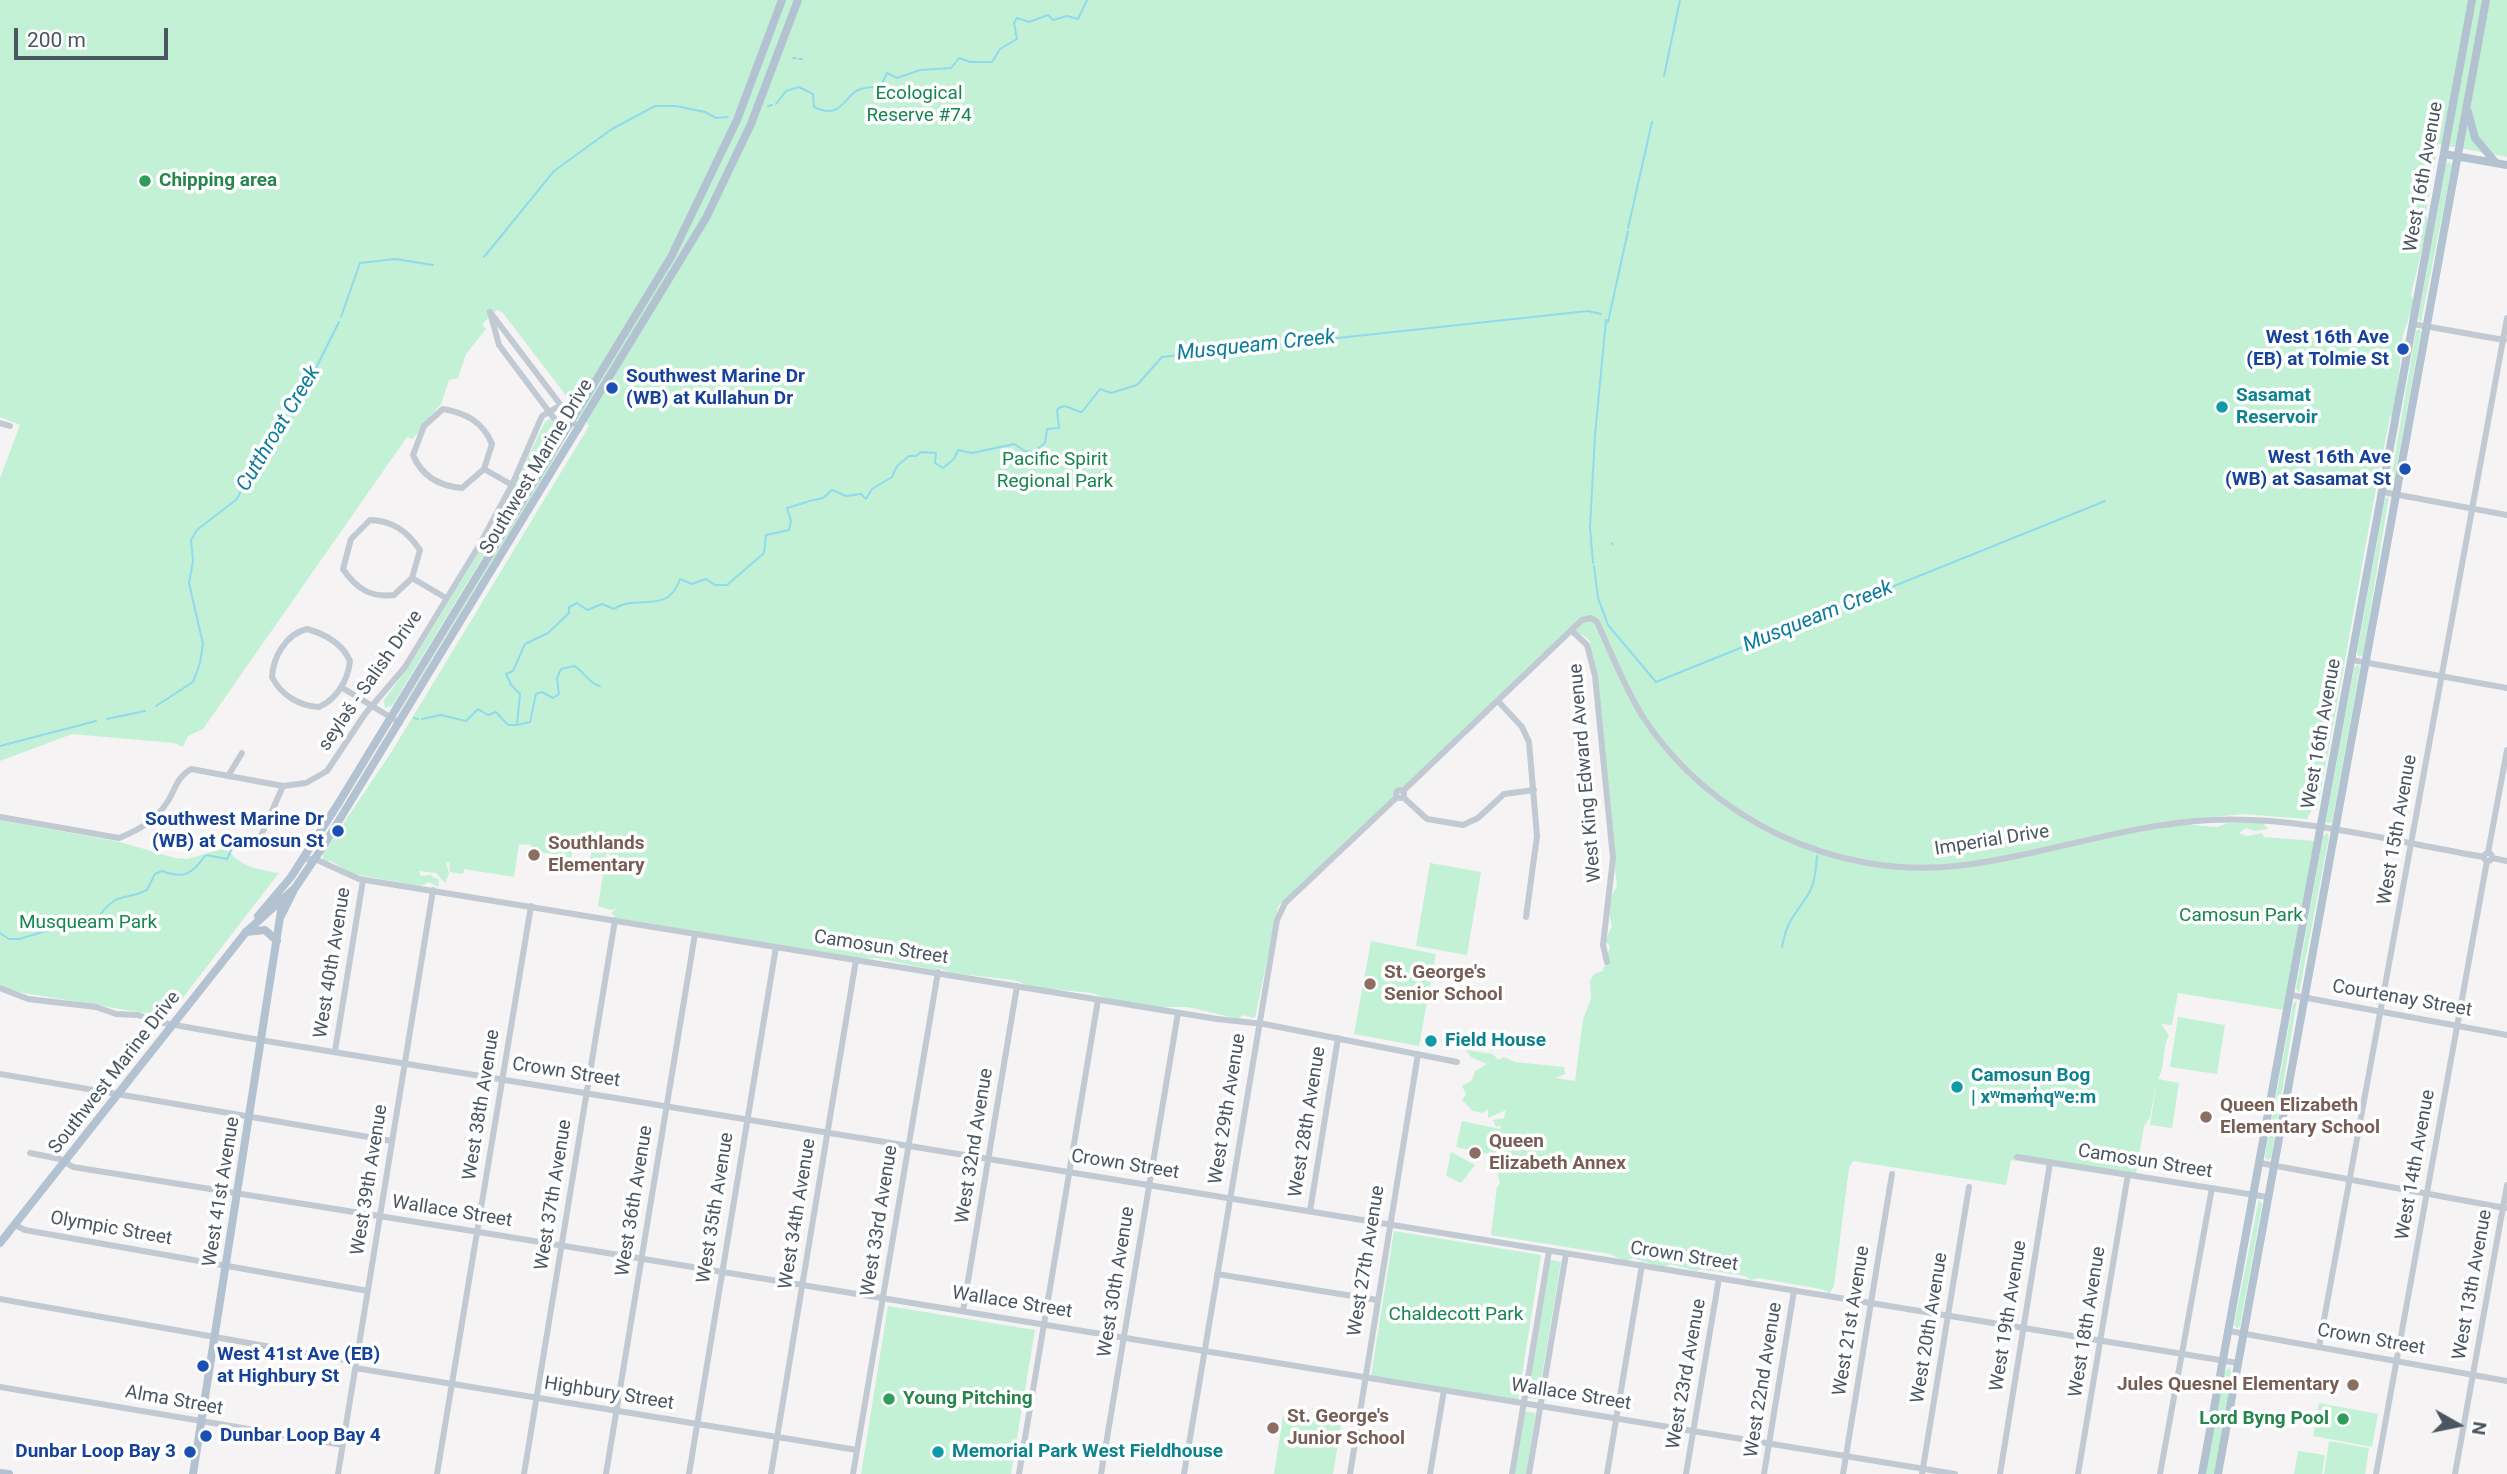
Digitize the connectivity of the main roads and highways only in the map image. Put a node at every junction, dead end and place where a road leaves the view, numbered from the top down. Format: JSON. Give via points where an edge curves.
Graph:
{"nodes":[{"id":1,"x":782,"y":0,"type":"edge"},
{"id":2,"x":798,"y":0,"type":"edge"},
{"id":3,"x":2472,"y":0,"type":"edge"},
{"id":4,"x":2486,"y":0,"type":"edge"},
{"id":5,"x":2467,"y":109,"type":"junction"},
{"id":6,"x":2444,"y":154,"type":"junction"},
{"id":7,"x":2457,"y":156,"type":"junction"},
{"id":8,"x":2496,"y":163,"type":"junction"},
{"id":9,"x":2507,"y":165,"type":"edge"},
{"id":10,"x":289,"y":879,"type":"junction"},
{"id":11,"x":295,"y":888,"type":"junction"},
{"id":12,"x":283,"y":896,"type":"junction"},
{"id":13,"x":281,"y":916,"type":"junction"},
{"id":14,"x":256,"y":922,"type":"junction"},
{"id":15,"x":246,"y":932,"type":"junction"},
{"id":16,"x":277,"y":941,"type":"junction"},
{"id":17,"x":2,"y":1238,"type":"edge"},
{"id":18,"x":0,"y":1473,"type":"edge"},
{"id":19,"x":9,"y":1474,"type":"edge"},
{"id":20,"x":193,"y":1474,"type":"edge"},
{"id":21,"x":2202,"y":1474,"type":"edge"},
{"id":22,"x":2218,"y":1474,"type":"edge"}],
"edges":[{"from":1,"to":10,"type":"main road","name":"Southwest Marine Drive","via":[[751,87],[701,200],[660,276]]},
{"from":2,"to":11,"type":"main road","name":"Southwest Marine Drive","via":[[751,124],[706,218]]},
{"from":3,"to":6,"type":"main road","name":"West 16th Avenue"},
{"from":4,"to":5,"type":"main road","name":"West 16th Avenue"},
{"from":5,"to":7,"type":"main road","name":"West 16th Avenue"},
{"from":5,"to":8,"type":"main road","via":[[2476,138]]},
{"from":6,"to":7,"type":"main road"},
{"from":6,"to":21,"type":"main road","name":"West 16th Avenue"},
{"from":7,"to":8,"type":"main road"},
{"from":7,"to":22,"type":"main road","name":"West 16th Avenue"},
{"from":8,"to":9,"type":"main road"},
{"from":10,"to":12,"type":"main road","name":"West 41st Avenue"},
{"from":10,"to":14,"type":"main road","name":"Southwest Marine Drive"},
{"from":11,"to":12,"type":"main road","name":"Southwest Marine Drive"},
{"from":11,"to":13,"type":"main road","name":"West 41st Avenue"},
{"from":12,"to":13,"type":"main road","name":"West 41st Avenue"},
{"from":12,"to":14,"type":"main road","name":"Southwest Marine Drive"},
{"from":13,"to":16,"type":"main road","name":"West 41st Avenue"},
{"from":14,"to":15,"type":"main road","name":"Southwest Marine Drive"},
{"from":15,"to":16,"type":"main road","via":[[265,930]]},
{"from":15,"to":17,"type":"main road","name":"Southwest Marine Drive"},
{"from":16,"to":20,"type":"main road","name":"West 41st Avenue"},
{"from":18,"to":19,"type":"main road"}]}
